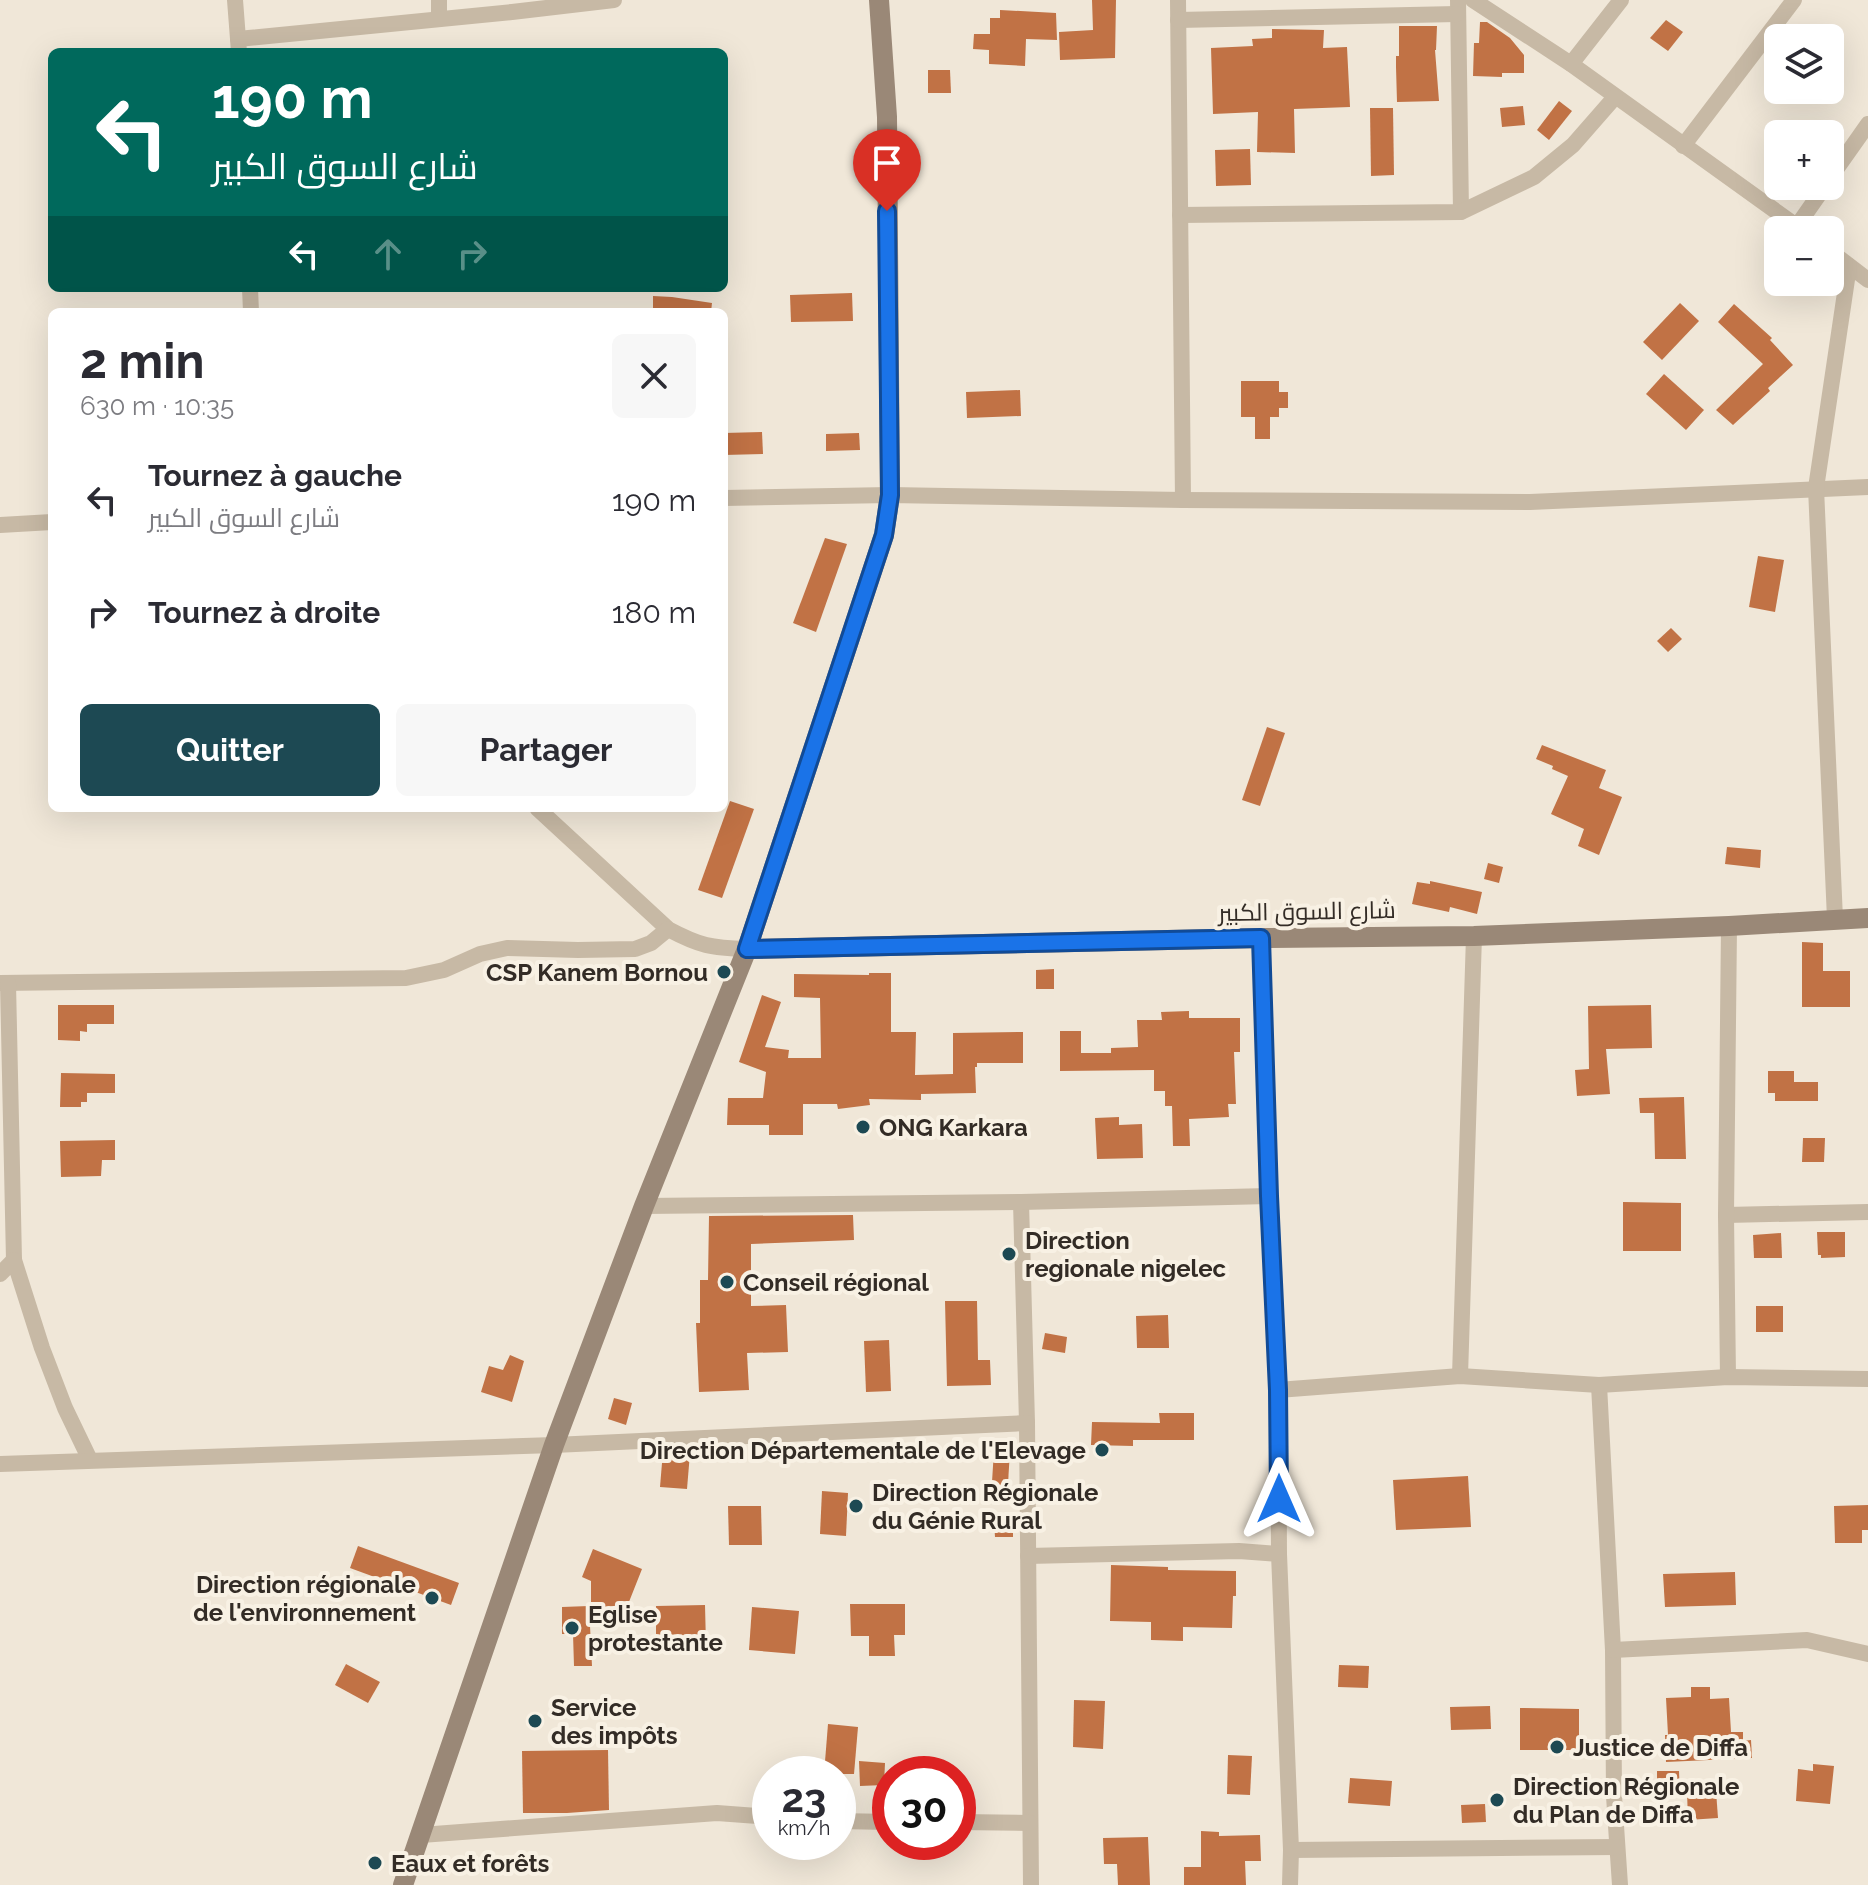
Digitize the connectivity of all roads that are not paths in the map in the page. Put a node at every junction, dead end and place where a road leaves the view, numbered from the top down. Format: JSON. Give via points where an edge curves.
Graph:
{"nodes":[{"id":1,"x":235,"y":0,"type":"edge"},
{"id":2,"x":439,"y":0,"type":"edge"},
{"id":3,"x":614,"y":0,"type":"edge"},
{"id":4,"x":879,"y":0,"type":"edge"},
{"id":5,"x":1178,"y":0,"type":"edge"},
{"id":6,"x":1473,"y":0,"type":"edge"},
{"id":7,"x":1621,"y":0,"type":"edge"},
{"id":8,"x":1794,"y":0,"type":"edge"},
{"id":9,"x":1458,"y":7,"type":"edge"},
{"id":10,"x":439,"y":19,"type":"junction"},
{"id":11,"x":1178,"y":20,"type":"junction"},
{"id":12,"x":238,"y":46,"type":"edge"},
{"id":13,"x":1571,"y":64,"type":"junction"},
{"id":14,"x":1615,"y":97,"type":"junction"},
{"id":15,"x":1868,"y":124,"type":"edge"},
{"id":16,"x":1683,"y":146,"type":"junction"},
{"id":17,"x":1844,"y":158,"type":"edge"},
{"id":18,"x":1461,"y":212,"type":"junction"},
{"id":19,"x":1180,"y":215,"type":"junction"},
{"id":20,"x":1782,"y":216,"type":"edge"},
{"id":21,"x":1844,"y":262,"type":"edge"},
{"id":22,"x":1849,"y":266,"type":"junction"},
{"id":23,"x":1868,"y":280,"type":"edge"},
{"id":24,"x":1868,"y":487,"type":"edge"},
{"id":25,"x":1816,"y":488,"type":"junction"},
{"id":26,"x":890,"y":495,"type":"junction"},
{"id":27,"x":728,"y":498,"type":"edge"},
{"id":28,"x":1183,"y":500,"type":"junction"},
{"id":29,"x":48,"y":522,"type":"edge"},
{"id":30,"x":0,"y":525,"type":"edge"},
{"id":31,"x":541,"y":812,"type":"edge"},
{"id":32,"x":1868,"y":918,"type":"edge"},
{"id":33,"x":1835,"y":919,"type":"junction"},
{"id":34,"x":1729,"y":926,"type":"junction"},
{"id":35,"x":668,"y":929,"type":"junction"},
{"id":36,"x":1474,"y":936,"type":"junction"},
{"id":37,"x":1261,"y":938,"type":"junction"},
{"id":38,"x":747,"y":949,"type":"junction"},
{"id":39,"x":4,"y":983,"type":"edge"},
{"id":40,"x":1269,"y":1196,"type":"junction"},
{"id":41,"x":1021,"y":1202,"type":"junction"},
{"id":42,"x":644,"y":1206,"type":"junction"},
{"id":43,"x":1868,"y":1212,"type":"edge"},
{"id":44,"x":1726,"y":1215,"type":"junction"},
{"id":45,"x":14,"y":1260,"type":"junction"},
{"id":46,"x":0,"y":1274,"type":"edge"},
{"id":47,"x":1460,"y":1376,"type":"junction"},
{"id":48,"x":1728,"y":1377,"type":"junction"},
{"id":49,"x":1868,"y":1379,"type":"edge"},
{"id":50,"x":1599,"y":1385,"type":"junction"},
{"id":51,"x":1278,"y":1390,"type":"junction"},
{"id":52,"x":1027,"y":1423,"type":"junction"},
{"id":53,"x":554,"y":1445,"type":"junction"},
{"id":54,"x":90,"y":1460,"type":"junction"},
{"id":55,"x":0,"y":1464,"type":"edge"},
{"id":56,"x":1279,"y":1554,"type":"junction"},
{"id":57,"x":1028,"y":1556,"type":"junction"},
{"id":58,"x":1613,"y":1650,"type":"junction"},
{"id":59,"x":1868,"y":1654,"type":"edge"},
{"id":60,"x":752,"y":1816,"type":"edge"},
{"id":61,"x":976,"y":1822,"type":"edge"},
{"id":62,"x":1030,"y":1823,"type":"junction"},
{"id":63,"x":421,"y":1835,"type":"junction"},
{"id":64,"x":1617,"y":1847,"type":"junction"},
{"id":65,"x":1291,"y":1850,"type":"junction"},
{"id":66,"x":403,"y":1885,"type":"edge"},
{"id":67,"x":1031,"y":1885,"type":"edge"},
{"id":68,"x":1290,"y":1885,"type":"edge"},
{"id":69,"x":1620,"y":1885,"type":"edge"}],
"edges":[{"from":1,"to":12,"type":"street"},
{"from":2,"to":10,"type":"street"},
{"from":3,"to":10,"type":"street"},
{"from":4,"to":26,"type":"street","via":[[887,117]]},
{"from":5,"to":11,"type":"street"},
{"from":6,"to":13,"type":"street"},
{"from":7,"to":13,"type":"street"},
{"from":8,"to":16,"type":"street"},
{"from":9,"to":11,"type":"street"},
{"from":9,"to":18,"type":"street"},
{"from":10,"to":12,"type":"street"},
{"from":11,"to":19,"type":"street"},
{"from":13,"to":14,"type":"street"},
{"from":14,"to":16,"type":"street"},
{"from":14,"to":18,"type":"street","via":[[1573,145],[1534,177]]},
{"from":15,"to":17,"type":"street"},
{"from":16,"to":20,"type":"street"},
{"from":18,"to":19,"type":"street"},
{"from":19,"to":28,"type":"street"},
{"from":21,"to":22,"type":"street"},
{"from":22,"to":23,"type":"street"},
{"from":22,"to":25,"type":"street"},
{"from":24,"to":25,"type":"street"},
{"from":25,"to":28,"type":"street","via":[[1530,502]]},
{"from":25,"to":33,"type":"street"},
{"from":26,"to":27,"type":"street"},
{"from":26,"to":28,"type":"street"},
{"from":26,"to":38,"type":"street","via":[[863,603]]},
{"from":29,"to":30,"type":"street"},
{"from":31,"to":35,"type":"street"},
{"from":32,"to":33,"type":"street","name":"شارع السوق الكبير"},
{"from":33,"to":34,"type":"street","name":"شارع السوق الكبير"},
{"from":34,"to":36,"type":"street","name":"شارع السوق الكبير"},
{"from":34,"to":44,"type":"street"},
{"from":35,"to":38,"type":"street","via":[[715,948]]},
{"from":35,"to":39,"type":"street","via":[[635,949],[507,948],[406,978]]},
{"from":36,"to":37,"type":"street","name":"شارع السوق الكبير"},
{"from":36,"to":47,"type":"street"},
{"from":37,"to":38,"type":"street","name":"شارع السوق الكبير"},
{"from":37,"to":40,"type":"street"},
{"from":38,"to":42,"type":"street"},
{"from":39,"to":45,"type":"street"},
{"from":40,"to":41,"type":"street"},
{"from":40,"to":51,"type":"street"},
{"from":41,"to":42,"type":"street"},
{"from":41,"to":52,"type":"street"},
{"from":42,"to":53,"type":"street"},
{"from":43,"to":44,"type":"street"},
{"from":44,"to":48,"type":"street"},
{"from":45,"to":46,"type":"street"},
{"from":45,"to":54,"type":"street","via":[[42,1348]]},
{"from":47,"to":50,"type":"street"},
{"from":47,"to":51,"type":"street"},
{"from":48,"to":49,"type":"street"},
{"from":48,"to":50,"type":"street"},
{"from":50,"to":58,"type":"street"},
{"from":51,"to":56,"type":"street"},
{"from":52,"to":53,"type":"street"},
{"from":52,"to":57,"type":"street"},
{"from":53,"to":54,"type":"street"},
{"from":53,"to":63,"type":"street"},
{"from":54,"to":55,"type":"street"},
{"from":56,"to":57,"type":"street"},
{"from":56,"to":65,"type":"street"},
{"from":57,"to":62,"type":"street"},
{"from":58,"to":59,"type":"street","via":[[1807,1640]]},
{"from":58,"to":64,"type":"street"},
{"from":60,"to":63,"type":"street","via":[[717,1813]]},
{"from":61,"to":62,"type":"street"},
{"from":62,"to":67,"type":"street"},
{"from":63,"to":66,"type":"street"},
{"from":64,"to":65,"type":"street"},
{"from":64,"to":69,"type":"street"},
{"from":65,"to":68,"type":"street"}]}
